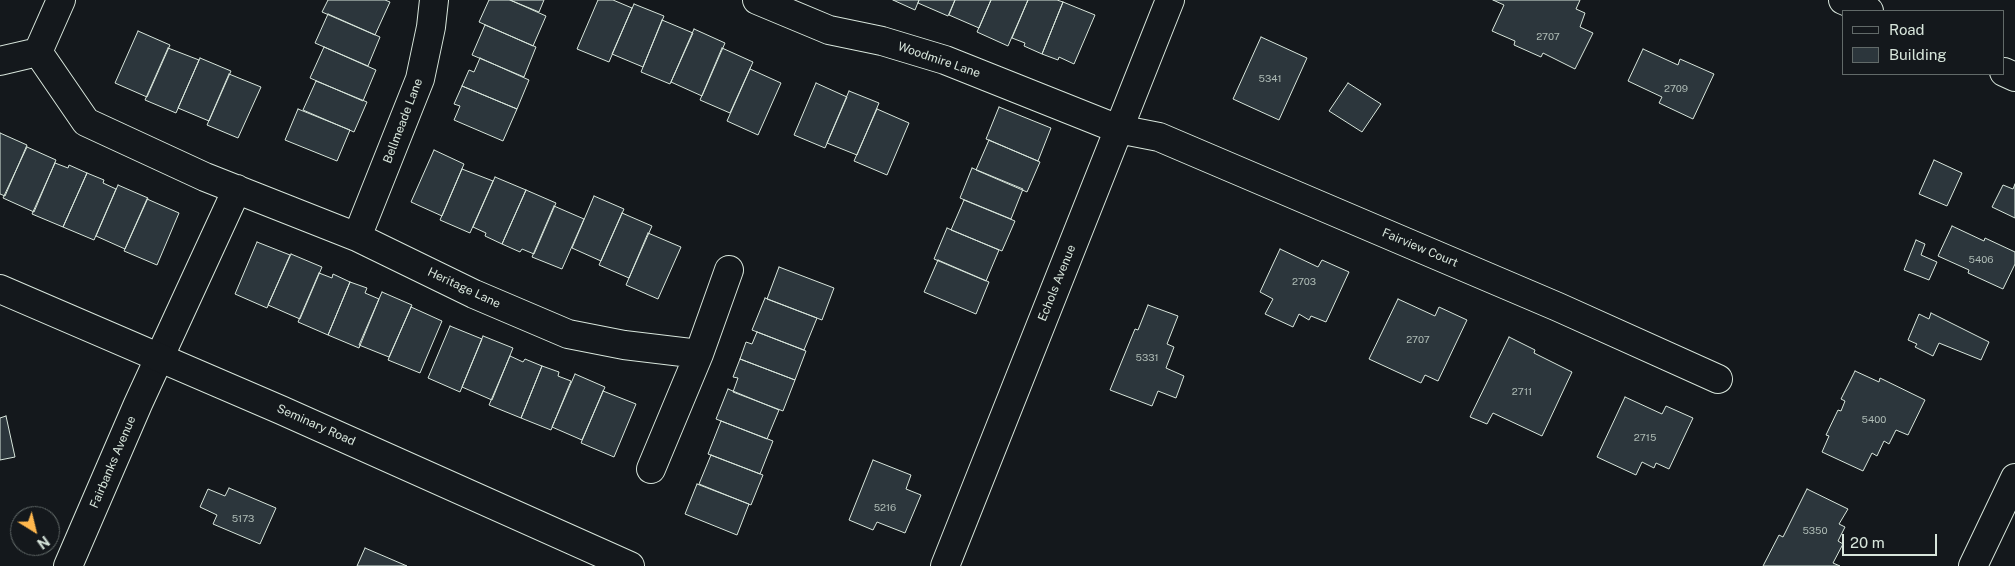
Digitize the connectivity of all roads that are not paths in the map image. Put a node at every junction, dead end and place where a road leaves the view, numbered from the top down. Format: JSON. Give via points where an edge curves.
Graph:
{"nodes":[{"id":1,"x":61,"y":0,"type":"edge"},
{"id":2,"x":434,"y":0,"type":"edge"},
{"id":3,"x":757,"y":0,"type":"edge"},
{"id":4,"x":1170,"y":0,"type":"edge"},
{"id":5,"x":1843,"y":0,"type":"edge"},
{"id":6,"x":1867,"y":10,"type":"edge"},
{"id":7,"x":38,"y":52,"type":"junction"},
{"id":8,"x":0,"y":61,"type":"edge"},
{"id":9,"x":1118,"y":129,"type":"junction"},
{"id":10,"x":237,"y":189,"type":"junction"},
{"id":11,"x":357,"y":237,"type":"junction"},
{"id":12,"x":729,"y":270,"type":"dead end"},
{"id":13,"x":0,"y":289,"type":"edge"},
{"id":14,"x":699,"y":354,"type":"junction"},
{"id":15,"x":159,"y":359,"type":"junction"},
{"id":16,"x":1718,"y":379,"type":"dead end"},
{"id":17,"x":651,"y":469,"type":"dead end"},
{"id":18,"x":2015,"y":478,"type":"edge"},
{"id":19,"x":68,"y":566,"type":"edge"},
{"id":20,"x":630,"y":566,"type":"edge"},
{"id":21,"x":945,"y":566,"type":"edge"},
{"id":22,"x":1973,"y":566,"type":"edge"}],
"edges":[{"from":1,"to":7,"type":"street"},
{"from":2,"to":11,"type":"street","name":"Bellmeade Lane","via":[[420,79]]},
{"from":3,"to":9,"type":"street","name":"Woodmire Lane","via":[[828,30],[882,41],[945,60]]},
{"from":4,"to":9,"type":"street","name":"Echols Avenue"},
{"from":5,"to":6,"type":"street"},
{"from":7,"to":8,"type":"street"},
{"from":7,"to":10,"type":"street","name":"Heritage Lane","via":[[86,122]]},
{"from":9,"to":16,"type":"street","name":"Fairview Court","via":[[1159,137],[1558,307]]},
{"from":9,"to":21,"type":"street","name":"Echols Avenue"},
{"from":10,"to":11,"type":"street","name":"Heritage Lane"},
{"from":10,"to":15,"type":"street"},
{"from":11,"to":14,"type":"street","name":"Heritage Lane","via":[[474,294],[568,334]]},
{"from":12,"to":14,"type":"street"},
{"from":13,"to":15,"type":"street","name":"Seminary Road"},
{"from":14,"to":17,"type":"street"},
{"from":15,"to":19,"type":"street","name":"Fairbanks Avenue"},
{"from":15,"to":20,"type":"street","name":"Seminary Road"},
{"from":18,"to":22,"type":"street"}]}
